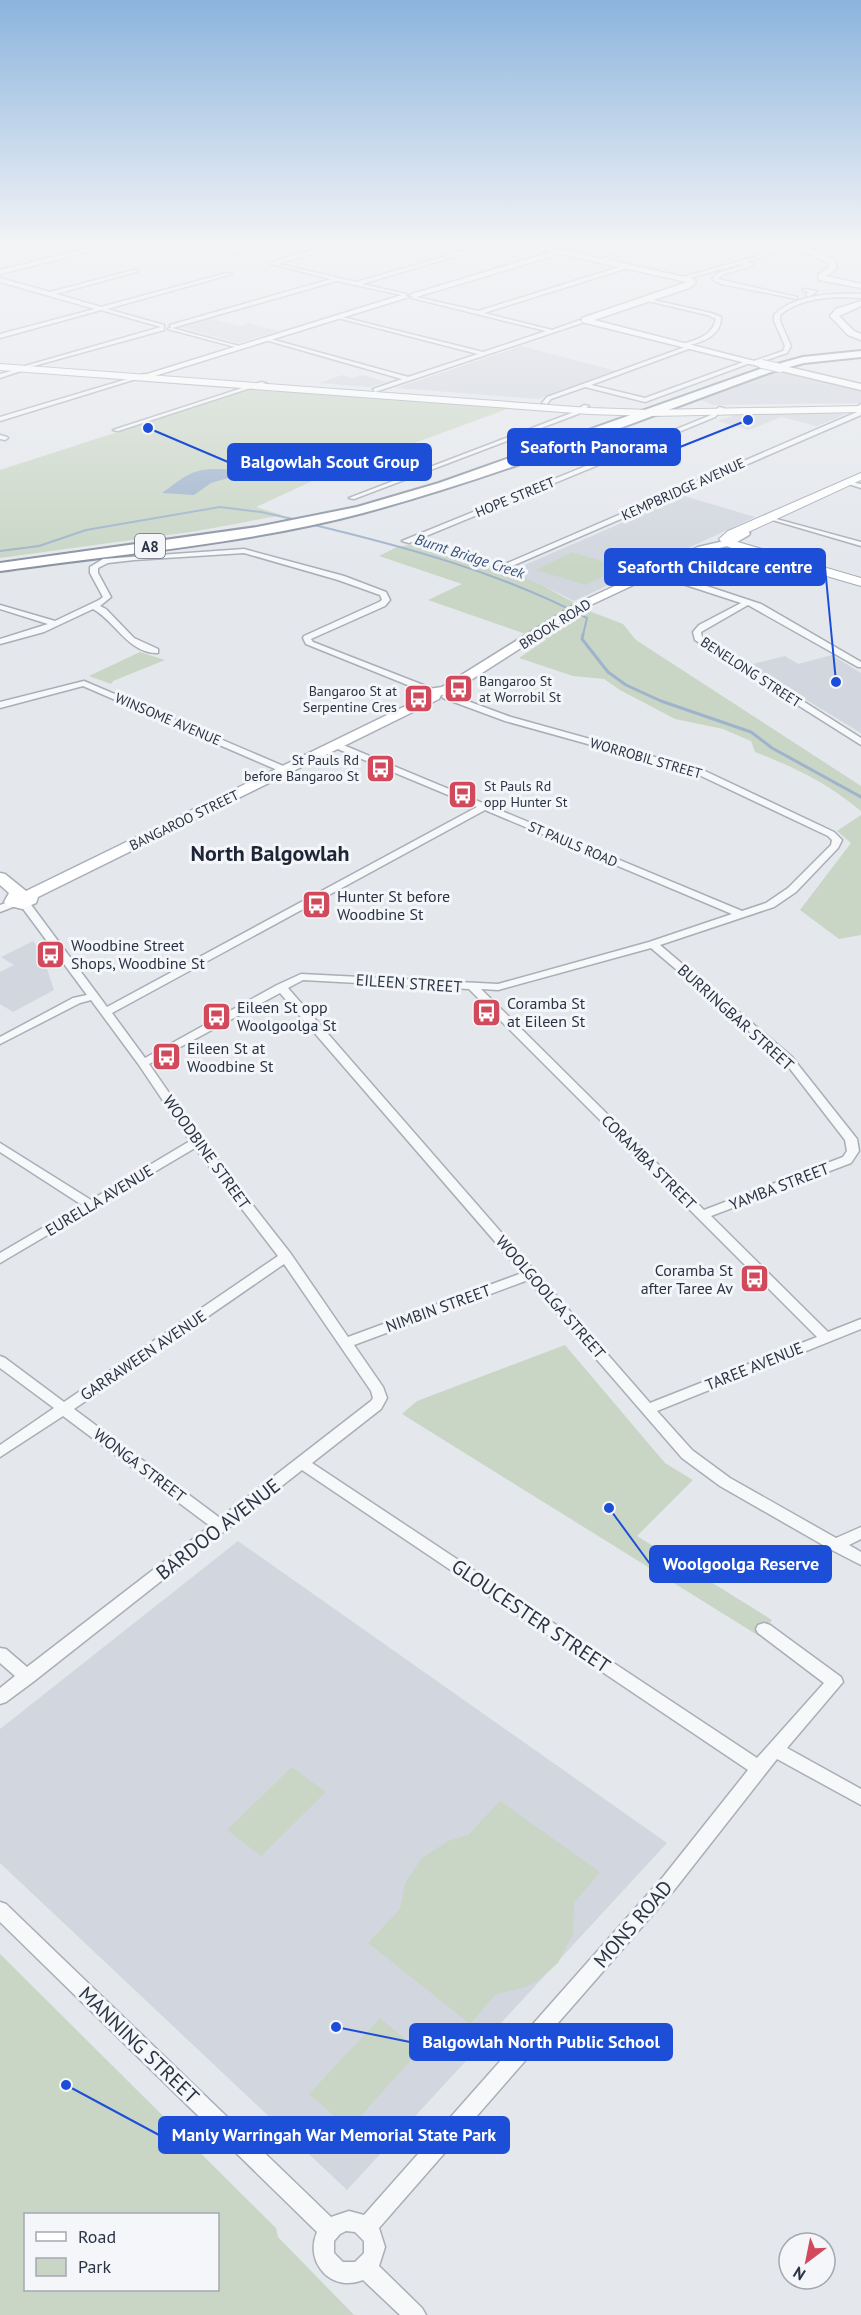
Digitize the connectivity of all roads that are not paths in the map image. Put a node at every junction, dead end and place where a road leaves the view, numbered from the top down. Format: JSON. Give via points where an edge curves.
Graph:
{"nodes":[{"id":1,"x":84,"y":351,"type":"edge"},
{"id":2,"x":224,"y":351,"type":"edge"},
{"id":3,"x":308,"y":351,"type":"edge"},
{"id":4,"x":472,"y":351,"type":"edge"},
{"id":5,"x":493,"y":351,"type":"edge"},
{"id":6,"x":674,"y":351,"type":"edge"},
{"id":7,"x":709,"y":351,"type":"edge"},
{"id":8,"x":785,"y":351,"type":"edge"},
{"id":9,"x":861,"y":352,"type":"edge"},
{"id":10,"x":484,"y":354,"type":"junction"},
{"id":11,"x":756,"y":362,"type":"junction"},
{"id":12,"x":0,"y":366,"type":"edge"},
{"id":13,"x":26,"y":368,"type":"junction"},
{"id":14,"x":0,"y":376,"type":"edge"},
{"id":15,"x":144,"y":376,"type":"junction"},
{"id":16,"x":409,"y":379,"type":"junction"},
{"id":17,"x":260,"y":384,"type":"junction"},
{"id":18,"x":585,"y":385,"type":"junction"},
{"id":19,"x":861,"y":387,"type":"edge"},
{"id":20,"x":374,"y":392,"type":"junction"},
{"id":21,"x":702,"y":395,"type":"junction"},
{"id":22,"x":545,"y":403,"type":"junction"},
{"id":23,"x":739,"y":408,"type":"junction"},
{"id":24,"x":861,"y":408,"type":"edge"},
{"id":25,"x":585,"y":409,"type":"junction"},
{"id":26,"x":721,"y":410,"type":"junction"},
{"id":27,"x":646,"y":411,"type":"junction"},
{"id":28,"x":0,"y":419,"type":"edge"},
{"id":29,"x":595,"y":426,"type":"junction"},
{"id":30,"x":116,"y":430,"type":"dead end"},
{"id":31,"x":861,"y":476,"type":"edge"},
{"id":32,"x":847,"y":482,"type":"junction"},
{"id":33,"x":861,"y":486,"type":"edge"},
{"id":34,"x":352,"y":498,"type":"dead end"},
{"id":35,"x":771,"y":518,"type":"junction"},
{"id":36,"x":299,"y":521,"type":"junction"},
{"id":37,"x":747,"y":534,"type":"junction"},
{"id":38,"x":729,"y":540,"type":"junction"},
{"id":39,"x":406,"y":541,"type":"dead end"},
{"id":40,"x":861,"y":544,"type":"edge"},
{"id":41,"x":773,"y":556,"type":"junction"},
{"id":42,"x":0,"y":562,"type":"edge"},
{"id":43,"x":0,"y":567,"type":"edge"},
{"id":44,"x":500,"y":568,"type":"dead end"},
{"id":45,"x":655,"y":572,"type":"junction"},
{"id":46,"x":861,"y":582,"type":"edge"},
{"id":47,"x":749,"y":602,"type":"junction"},
{"id":48,"x":94,"y":606,"type":"junction"},
{"id":49,"x":0,"y":607,"type":"edge"},
{"id":50,"x":54,"y":623,"type":"junction"},
{"id":51,"x":0,"y":642,"type":"edge"},
{"id":52,"x":155,"y":651,"type":"dead end"},
{"id":53,"x":861,"y":665,"type":"edge"},
{"id":54,"x":440,"y":694,"type":"junction"},
{"id":55,"x":0,"y":705,"type":"edge"},
{"id":56,"x":861,"y":742,"type":"edge"},
{"id":57,"x":336,"y":745,"type":"junction"},
{"id":58,"x":285,"y":770,"type":"junction"},
{"id":59,"x":484,"y":807,"type":"junction"},
{"id":60,"x":837,"y":840,"type":"joint"},
{"id":61,"x":0,"y":877,"type":"edge"},
{"id":62,"x":17,"y":901,"type":"edge"},
{"id":63,"x":743,"y":915,"type":"junction"},
{"id":64,"x":653,"y":944,"type":"junction"},
{"id":65,"x":281,"y":987,"type":"junction"},
{"id":66,"x":474,"y":988,"type":"junction"},
{"id":67,"x":92,"y":997,"type":"junction"},
{"id":68,"x":106,"y":1012,"type":"junction"},
{"id":69,"x":0,"y":1041,"type":"edge"},
{"id":70,"x":143,"y":1063,"type":"junction"},
{"id":71,"x":197,"y":1142,"type":"junction"},
{"id":72,"x":0,"y":1147,"type":"edge"},
{"id":73,"x":853,"y":1154,"type":"joint"},
{"id":74,"x":90,"y":1205,"type":"junction"},
{"id":75,"x":702,"y":1215,"type":"junction"},
{"id":76,"x":286,"y":1257,"type":"junction"},
{"id":77,"x":0,"y":1259,"type":"edge"},
{"id":78,"x":531,"y":1274,"type":"junction"},
{"id":79,"x":861,"y":1323,"type":"edge"},
{"id":80,"x":825,"y":1337,"type":"junction"},
{"id":81,"x":346,"y":1342,"type":"junction"},
{"id":82,"x":0,"y":1361,"type":"edge"},
{"id":83,"x":64,"y":1408,"type":"junction"},
{"id":84,"x":648,"y":1409,"type":"junction"},
{"id":85,"x":0,"y":1452,"type":"edge"},
{"id":86,"x":303,"y":1464,"type":"junction"},
{"id":87,"x":221,"y":1526,"type":"junction"},
{"id":88,"x":861,"y":1533,"type":"edge"},
{"id":89,"x":835,"y":1545,"type":"junction"},
{"id":90,"x":861,"y":1559,"type":"edge"},
{"id":91,"x":764,"y":1629,"type":"dead end"},
{"id":92,"x":0,"y":1654,"type":"edge"},
{"id":93,"x":27,"y":1677,"type":"junction"},
{"id":94,"x":0,"y":1697,"type":"edge"},
{"id":95,"x":775,"y":1750,"type":"junction"},
{"id":96,"x":759,"y":1768,"type":"junction"},
{"id":97,"x":861,"y":1798,"type":"edge"},
{"id":98,"x":0,"y":1910,"type":"edge"},
{"id":99,"x":367,"y":2227,"type":"junction"},
{"id":100,"x":330,"y":2230,"type":"junction"},
{"id":101,"x":365,"y":2267,"type":"junction"},
{"id":102,"x":415,"y":2315,"type":"edge"}],
"edges":[{"from":1,"to":13,"type":"street"},
{"from":2,"to":15,"type":"street"},
{"from":3,"to":16,"type":"street"},
{"from":4,"to":10,"type":"street"},
{"from":5,"to":10,"type":"street"},
{"from":6,"to":18,"type":"street"},
{"from":7,"to":11,"type":"street"},
{"from":8,"to":11,"type":"street"},
{"from":9,"to":21,"type":"highway","number":"A8","via":[[786,364]]},
{"from":9,"to":27,"type":"highway","number":"A8","via":[[814,355],[776,363]]},
{"from":10,"to":16,"type":"street"},
{"from":11,"to":18,"type":"street","via":[[645,400]]},
{"from":11,"to":19,"type":"street","bridge":true},
{"from":12,"to":13,"type":"main road"},
{"from":13,"to":14,"type":"street"},
{"from":13,"to":15,"type":"main road"},
{"from":15,"to":17,"type":"main road"},
{"from":15,"to":28,"type":"street"},
{"from":16,"to":20,"type":"street"},
{"from":17,"to":20,"type":"main road"},
{"from":17,"to":30,"type":"street"},
{"from":18,"to":22,"type":"street"},
{"from":20,"to":22,"type":"main road"},
{"from":20,"to":25,"type":"main road"},
{"from":21,"to":23,"type":"main road","via":[[697,400],[702,404]]},
{"from":21,"to":27,"type":"highway","number":"A8"},
{"from":22,"to":25,"type":"main road"},
{"from":23,"to":24,"type":"main road"},
{"from":23,"to":26,"type":"main road"},
{"from":24,"to":26,"type":"main road"},
{"from":24,"to":44,"type":"street","name":"KEMPBRIDGE AVENUE","via":[[860,413]]},
{"from":25,"to":27,"type":"main road"},
{"from":25,"to":29,"type":"main road","via":[[601,415]]},
{"from":25,"to":34,"type":"street"},
{"from":26,"to":27,"type":"main road"},
{"from":26,"to":39,"type":"street","name":"HOPE STREET"},
{"from":27,"to":29,"type":"highway","number":"A8"},
{"from":27,"to":36,"type":"highway","number":"A8","via":[[416,495]]},
{"from":29,"to":36,"type":"highway","number":"A8","via":[[417,489]]},
{"from":31,"to":32,"type":"main road"},
{"from":32,"to":33,"type":"street"},
{"from":32,"to":35,"type":"main road"},
{"from":35,"to":37,"type":"main road"},
{"from":35,"to":40,"type":"street"},
{"from":36,"to":42,"type":"highway","number":"A8"},
{"from":36,"to":43,"type":"highway","number":"A8"},
{"from":37,"to":38,"type":"main road"},
{"from":37,"to":41,"type":"main road"},
{"from":38,"to":41,"type":"main road"},
{"from":38,"to":45,"type":"street","name":"BROOK ROAD"},
{"from":41,"to":46,"type":"main road"},
{"from":45,"to":47,"type":"street"},
{"from":45,"to":54,"type":"street","name":"BROOK ROAD","via":[[572,611]]},
{"from":47,"to":53,"type":"street"},
{"from":47,"to":56,"type":"street","name":"BENELONG STREET","via":[[702,627],[698,638]]},
{"from":48,"to":50,"type":"street"},
{"from":48,"to":52,"type":"street","via":[[131,640]]},
{"from":48,"to":54,"type":"street","name":"WORROBIL STREET","via":[[107,597],[94,573],[94,567],[100,563],[222,551],[257,554],[383,594],[386,598],[382,604],[307,638],[310,644]]},
{"from":49,"to":50,"type":"street"},
{"from":50,"to":51,"type":"street"},
{"from":54,"to":57,"type":"street","name":"BANGAROO STREET"},
{"from":54,"to":60,"type":"street","name":"WORROBIL STREET","via":[[508,719],[702,774]]},
{"from":55,"to":58,"type":"street","name":"WINSOME AVENUE","via":[[84,683]]},
{"from":57,"to":58,"type":"street","name":"BANGAROO STREET"},
{"from":57,"to":59,"type":"street","name":"ST PAULS ROAD"},
{"from":58,"to":62,"type":"street","name":"BANGAROO STREET"},
{"from":59,"to":63,"type":"street","name":"ST PAULS ROAD"},
{"from":59,"to":68,"type":"street"},
{"from":60,"to":63,"type":"street","name":"EILEEN STREET","via":[[792,890],[770,905]]},
{"from":61,"to":62,"type":"street","name":"WOODBINE STREET"},
{"from":62,"to":67,"type":"street","name":"WOODBINE STREET"},
{"from":63,"to":64,"type":"street","name":"EILEEN STREET"},
{"from":64,"to":66,"type":"street","name":"EILEEN STREET","via":[[507,985]]},
{"from":64,"to":73,"type":"street","name":"BURRINGBAR STREET","via":[[788,1059],[851,1139]]},
{"from":65,"to":66,"type":"street","name":"EILEEN STREET","via":[[309,977]]},
{"from":65,"to":70,"type":"street","name":"EILEEN STREET"},
{"from":65,"to":78,"type":"street","name":"WOOLGOOLGA STREET"},
{"from":66,"to":75,"type":"street","name":"CORAMBA STREET"},
{"from":67,"to":68,"type":"street","name":"WOODBINE STREET"},
{"from":67,"to":69,"type":"street","via":[[77,1000]]},
{"from":68,"to":70,"type":"street","name":"WOODBINE STREET"},
{"from":70,"to":71,"type":"street","name":"WOODBINE STREET"},
{"from":71,"to":74,"type":"street","name":"EURELLA AVENUE"},
{"from":71,"to":76,"type":"street","name":"WOODBINE STREET"},
{"from":72,"to":74,"type":"street"},
{"from":73,"to":75,"type":"street","name":"YAMBA STREET","via":[[847,1160]]},
{"from":74,"to":77,"type":"street","name":"EURELLA AVENUE"},
{"from":75,"to":80,"type":"street","name":"CORAMBA STREET"},
{"from":76,"to":81,"type":"street","name":"WOODBINE STREET"},
{"from":76,"to":83,"type":"street","name":"GARRAWEEN AVENUE"},
{"from":78,"to":81,"type":"street","name":"NIMBIN STREET"},
{"from":78,"to":84,"type":"street","name":"WOOLGOOLGA STREET"},
{"from":79,"to":80,"type":"street","name":"TAREE AVENUE"},
{"from":80,"to":84,"type":"street","name":"TAREE AVENUE"},
{"from":81,"to":86,"type":"street","name":"BARDOO AVENUE","via":[[380,1398]]},
{"from":82,"to":83,"type":"street","name":"WONGA STREET"},
{"from":83,"to":85,"type":"street","name":"GARRAWEEN AVENUE"},
{"from":83,"to":87,"type":"street","name":"WONGA STREET"},
{"from":84,"to":89,"type":"street","name":"WOOLGOOLGA STREET","via":[[687,1454],[724,1482]]},
{"from":86,"to":87,"type":"street","name":"BARDOO AVENUE"},
{"from":86,"to":96,"type":"street","name":"GLOUCESTER STREET"},
{"from":87,"to":93,"type":"street","name":"BARDOO AVENUE"},
{"from":88,"to":89,"type":"street"},
{"from":89,"to":90,"type":"street","name":"WOOLGOOLGA STREET"},
{"from":91,"to":95,"type":"street","name":"MONS ROAD","via":[[835,1682]]},
{"from":92,"to":93,"type":"street"},
{"from":93,"to":94,"type":"street","name":"BARDOO AVENUE"},
{"from":95,"to":96,"type":"street","name":"MONS ROAD"},
{"from":95,"to":97,"type":"street"},
{"from":96,"to":99,"type":"street","name":"MONS ROAD","via":[[669,1883]]},
{"from":98,"to":100,"type":"street","name":"MANNING STREET"},
{"from":99,"to":100,"type":"street","via":[[346,2220]]},
{"from":99,"to":101,"type":"street","via":[[374,2243],[371,2260]]},
{"from":100,"to":101,"type":"street","via":[[324,2250],[330,2265],[343,2273]]},
{"from":101,"to":102,"type":"street"}]}
